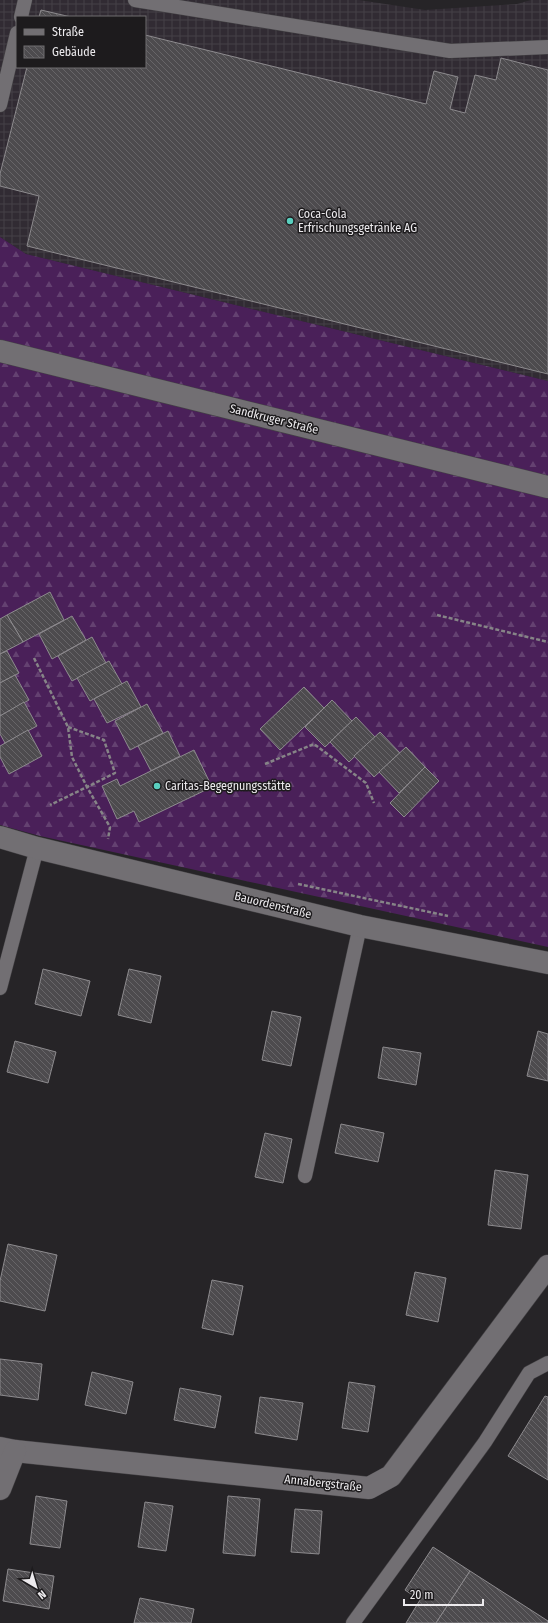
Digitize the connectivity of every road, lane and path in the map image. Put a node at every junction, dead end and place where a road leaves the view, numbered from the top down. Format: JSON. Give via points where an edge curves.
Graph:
{"nodes":[{"id":1,"x":25,"y":0,"type":"edge"},
{"id":2,"x":135,"y":0,"type":"edge"},
{"id":3,"x":21,"y":16,"type":"edge"},
{"id":4,"x":16,"y":37,"type":"edge"},
{"id":5,"x":548,"y":47,"type":"edge"},
{"id":6,"x":0,"y":105,"type":"edge"},
{"id":7,"x":0,"y":351,"type":"edge"},
{"id":8,"x":548,"y":488,"type":"edge"},
{"id":9,"x":437,"y":615,"type":"dead end"},
{"id":10,"x":548,"y":642,"type":"edge"},
{"id":11,"x":34,"y":658,"type":"dead end"},
{"id":12,"x":68,"y":726,"type":"junction"},
{"id":13,"x":265,"y":764,"type":"dead end"},
{"id":14,"x":87,"y":787,"type":"junction"},
{"id":15,"x":374,"y":803,"type":"dead end"},
{"id":16,"x":50,"y":805,"type":"dead end"},
{"id":17,"x":0,"y":837,"type":"edge"},
{"id":18,"x":101,"y":837,"type":"dead end"},
{"id":19,"x":37,"y":848,"type":"junction"},
{"id":20,"x":293,"y":882,"type":"dead end"},
{"id":21,"x":455,"y":918,"type":"dead end"},
{"id":22,"x":360,"y":926,"type":"junction"},
{"id":23,"x":548,"y":963,"type":"edge"},
{"id":24,"x":0,"y":988,"type":"edge"},
{"id":25,"x":305,"y":1176,"type":"dead end"},
{"id":26,"x":548,"y":1266,"type":"edge"},
{"id":27,"x":548,"y":1363,"type":"edge"},
{"id":28,"x":8,"y":1449,"type":"edge"},
{"id":29,"x":0,"y":1489,"type":"edge"},
{"id":30,"x":353,"y":1623,"type":"edge"}],
"edges":[{"from":1,"to":3,"type":"lane"},
{"from":2,"to":5,"type":"lane","via":[[450,50]]},
{"from":4,"to":6,"type":"lane"},
{"from":7,"to":8,"type":"street","name":"Sandkruger Straße"},
{"from":9,"to":10,"type":"path"},
{"from":11,"to":12,"type":"path"},
{"from":12,"to":14,"type":"path","via":[[72,757]]},
{"from":12,"to":14,"type":"path","via":[[104,740],[115,772]]},
{"from":13,"to":15,"type":"path","via":[[314,744],[366,783]]},
{"from":14,"to":16,"type":"path"},
{"from":14,"to":18,"type":"path","via":[[110,827],[108,839]]},
{"from":17,"to":19,"type":"street","name":"Bauordenstraße"},
{"from":19,"to":22,"type":"street","name":"Bauordenstraße"},
{"from":19,"to":24,"type":"lane"},
{"from":20,"to":21,"type":"path"},
{"from":22,"to":23,"type":"street","name":"Bauordenstraße"},
{"from":22,"to":25,"type":"lane"},
{"from":26,"to":28,"type":"street","name":"Annabergstraße","via":[[391,1476],[369,1488]]},
{"from":27,"to":30,"type":"lane","via":[[529,1373],[485,1442]]},
{"from":28,"to":29,"type":"street","name":"Annabergstraße"}]}
